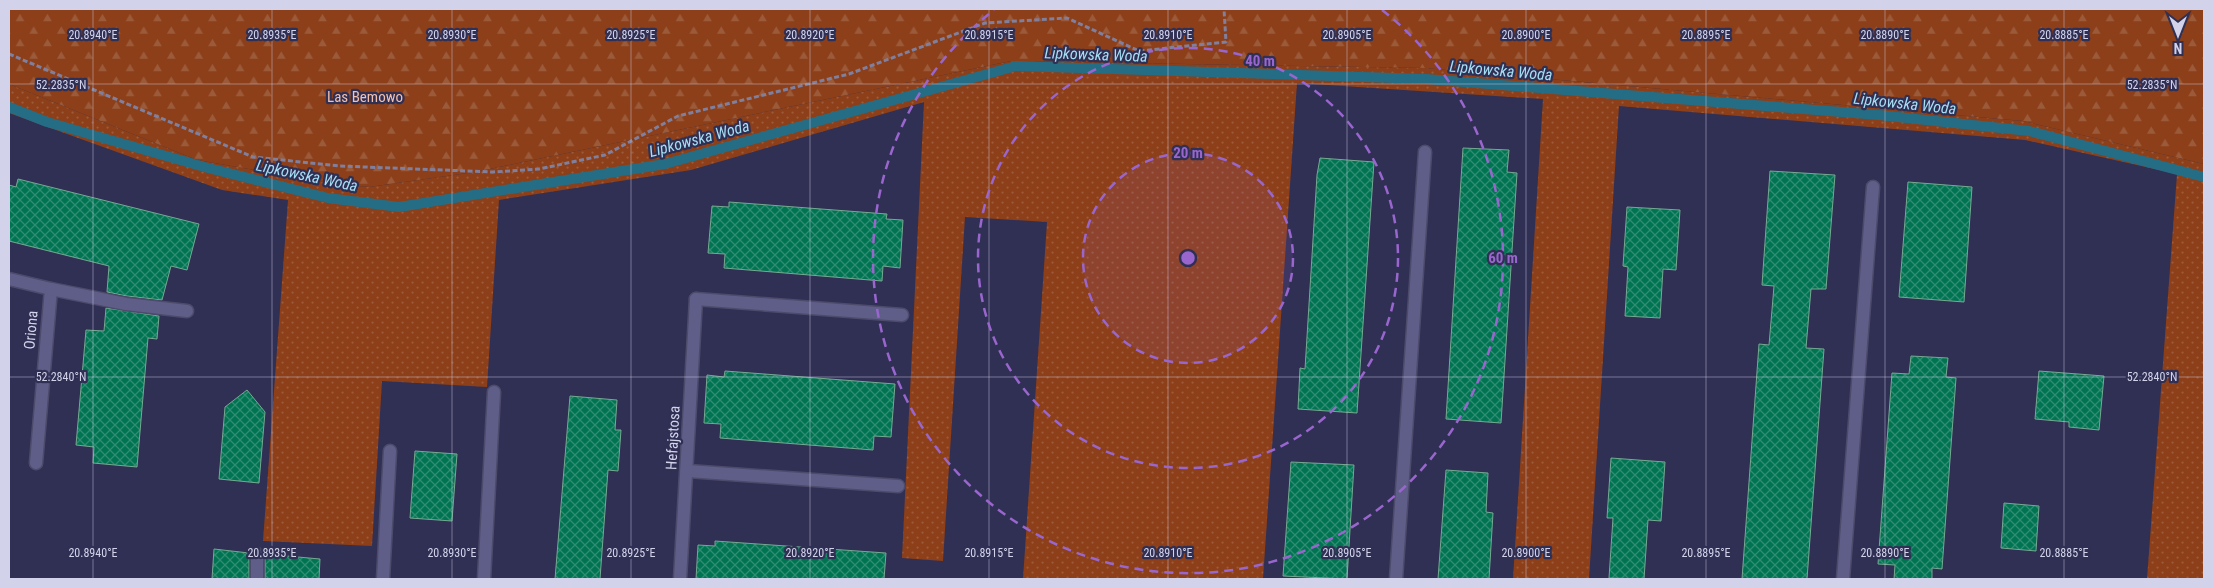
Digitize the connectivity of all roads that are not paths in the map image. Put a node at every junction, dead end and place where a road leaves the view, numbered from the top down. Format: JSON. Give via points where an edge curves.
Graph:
{"nodes":[{"id":1,"x":1425,"y":152,"type":"dead end"},
{"id":2,"x":1873,"y":187,"type":"dead end"},
{"id":3,"x":9,"y":279,"type":"edge"},
{"id":4,"x":51,"y":290,"type":"junction"},
{"id":5,"x":187,"y":310,"type":"dead end"},
{"id":6,"x":902,"y":315,"type":"dead end"},
{"id":7,"x":494,"y":392,"type":"dead end"},
{"id":8,"x":390,"y":451,"type":"dead end"},
{"id":9,"x":36,"y":463,"type":"dead end"},
{"id":10,"x":688,"y":471,"type":"junction"},
{"id":11,"x":898,"y":486,"type":"dead end"},
{"id":12,"x":257,"y":554,"type":"dead end"},
{"id":13,"x":257,"y":579,"type":"edge"},
{"id":14,"x":383,"y":579,"type":"edge"},
{"id":15,"x":484,"y":579,"type":"edge"},
{"id":16,"x":680,"y":579,"type":"edge"},
{"id":17,"x":1396,"y":579,"type":"edge"},
{"id":18,"x":1843,"y":579,"type":"edge"}],
"edges":[{"from":1,"to":17,"type":"street"},
{"from":2,"to":18,"type":"street"},
{"from":3,"to":4,"type":"street"},
{"from":4,"to":5,"type":"street","via":[[126,304]]},
{"from":4,"to":9,"type":"street","name":"Oriona"},
{"from":6,"to":10,"type":"street","name":"Hefajstosa","via":[[696,299]]},
{"from":7,"to":15,"type":"street"},
{"from":8,"to":14,"type":"street"},
{"from":10,"to":11,"type":"street"},
{"from":10,"to":16,"type":"street","name":"Hefajstosa"},
{"from":12,"to":13,"type":"street"}]}
